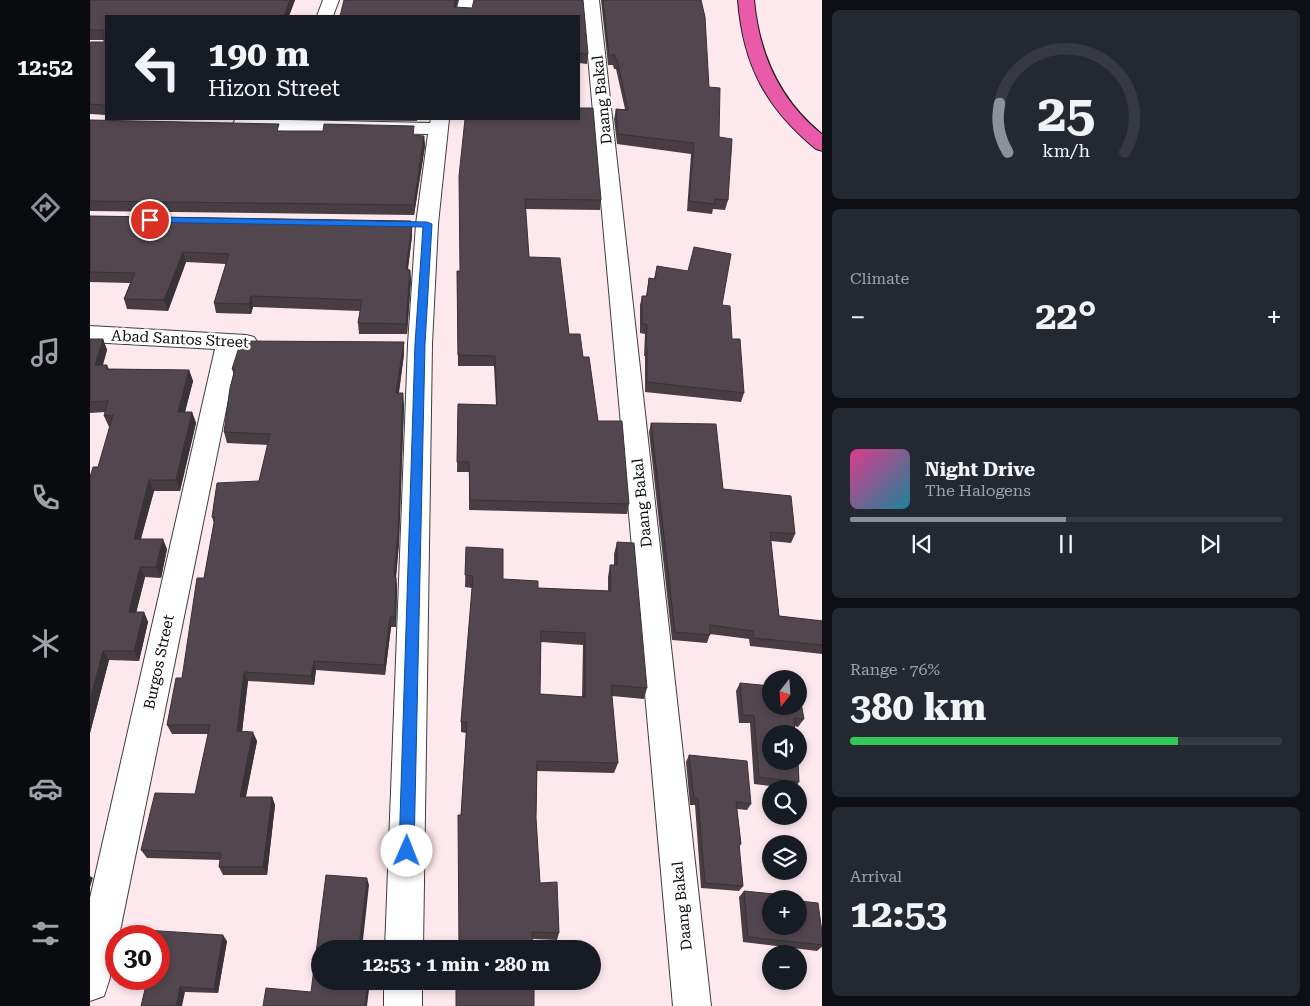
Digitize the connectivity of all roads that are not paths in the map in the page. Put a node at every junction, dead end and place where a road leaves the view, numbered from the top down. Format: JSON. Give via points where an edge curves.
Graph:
{"nodes":[{"id":1,"x":330,"y":0,"type":"edge"},
{"id":2,"x":467,"y":0,"type":"edge"},
{"id":3,"x":591,"y":0,"type":"edge"},
{"id":4,"x":746,"y":0,"type":"edge"},
{"id":5,"x":326,"y":15,"type":"edge"},
{"id":6,"x":463,"y":15,"type":"edge"},
{"id":7,"x":293,"y":122,"type":"edge"},
{"id":8,"x":225,"y":124,"type":"edge"},
{"id":9,"x":439,"y":124,"type":"edge"},
{"id":10,"x":822,"y":145,"type":"edge"},
{"id":11,"x":90,"y":334,"type":"edge"},
{"id":12,"x":228,"y":342,"type":"junction"},
{"id":13,"x":266,"y":343,"type":"edge"},
{"id":14,"x":404,"y":940,"type":"edge"},
{"id":15,"x":90,"y":982,"type":"edge"},
{"id":16,"x":403,"y":990,"type":"edge"},
{"id":17,"x":403,"y":1006,"type":"edge"},
{"id":18,"x":692,"y":1006,"type":"edge"}],
"edges":[{"from":1,"to":5,"type":"street"},
{"from":2,"to":6,"type":"street"},
{"from":3,"to":18,"type":"street","name":"Daang Bakal"},
{"from":4,"to":10,"type":"highway","via":[[752,48],[765,80],[792,118]]},
{"from":7,"to":8,"type":"street"},
{"from":7,"to":9,"type":"street"},
{"from":9,"to":14,"type":"street","via":[[417,224],[410,344]]},
{"from":11,"to":12,"type":"street","name":"Abad Santos Street"},
{"from":12,"to":13,"type":"street","name":"Abad Santos Street"},
{"from":12,"to":15,"type":"street","name":"Burgos Street"},
{"from":16,"to":17,"type":"street"}]}
